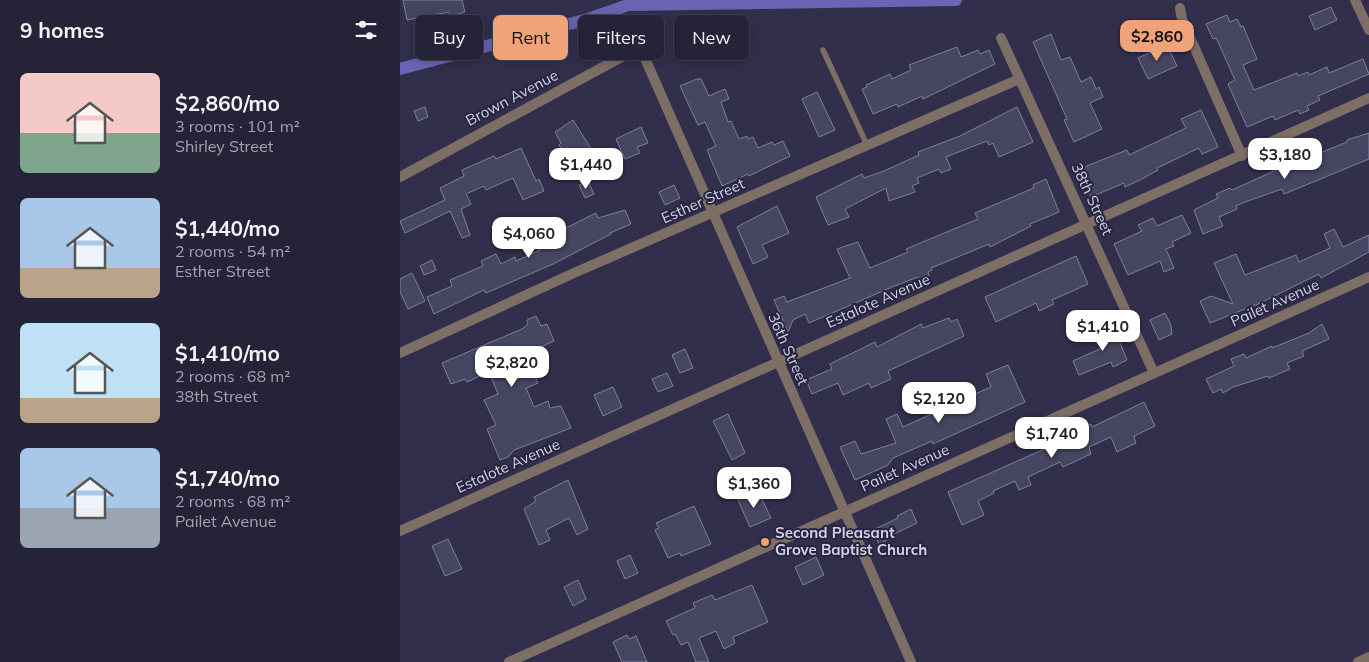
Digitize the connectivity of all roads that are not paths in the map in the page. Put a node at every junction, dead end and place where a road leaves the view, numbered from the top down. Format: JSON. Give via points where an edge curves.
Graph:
{"nodes":[{"id":1,"x":1355,"y":0,"type":"edge"},
{"id":2,"x":1180,"y":8,"type":"dead end"},
{"id":3,"x":1369,"y":30,"type":"edge"},
{"id":4,"x":1000,"y":38,"type":"dead end"},
{"id":5,"x":823,"y":50,"type":"dead end"},
{"id":6,"x":616,"y":60,"type":"edge"},
{"id":7,"x":646,"y":60,"type":"edge"},
{"id":8,"x":1019,"y":79,"type":"junction"},
{"id":9,"x":1369,"y":98,"type":"edge"},
{"id":10,"x":867,"y":145,"type":"junction"},
{"id":11,"x":1242,"y":156,"type":"junction"},
{"id":12,"x":400,"y":177,"type":"edge"},
{"id":13,"x":713,"y":213,"type":"junction"},
{"id":14,"x":1087,"y":225,"type":"junction"},
{"id":15,"x":1369,"y":278,"type":"edge"},
{"id":16,"x":401,"y":351,"type":"edge"},
{"id":17,"x":777,"y":362,"type":"junction"},
{"id":18,"x":1154,"y":373,"type":"junction"},
{"id":19,"x":844,"y":511,"type":"junction"},
{"id":20,"x":400,"y":531,"type":"edge"},
{"id":21,"x":1369,"y":657,"type":"edge"},
{"id":22,"x":509,"y":662,"type":"edge"},
{"id":23,"x":911,"y":662,"type":"edge"},
{"id":24,"x":1358,"y":662,"type":"edge"}],
"edges":[{"from":1,"to":3,"type":"street"},
{"from":2,"to":11,"type":"street"},
{"from":4,"to":8,"type":"street","name":"38th Street"},
{"from":5,"to":10,"type":"lane"},
{"from":6,"to":12,"type":"street","name":"Brown Avenue"},
{"from":7,"to":13,"type":"street","name":"36th Street"},
{"from":8,"to":10,"type":"street","name":"Esther Street"},
{"from":8,"to":14,"type":"street","name":"38th Street"},
{"from":9,"to":11,"type":"street","name":"Estalote Avenue"},
{"from":10,"to":13,"type":"street","name":"Esther Street"},
{"from":11,"to":14,"type":"street","name":"Estalote Avenue"},
{"from":13,"to":16,"type":"street","name":"Esther Street"},
{"from":13,"to":17,"type":"street","name":"36th Street"},
{"from":14,"to":17,"type":"street","name":"Estalote Avenue"},
{"from":14,"to":18,"type":"street","name":"38th Street"},
{"from":15,"to":18,"type":"street","name":"Pailet Avenue"},
{"from":17,"to":19,"type":"street","name":"36th Street"},
{"from":17,"to":20,"type":"street","name":"Estalote Avenue"},
{"from":18,"to":19,"type":"street","name":"Pailet Avenue"},
{"from":19,"to":22,"type":"street","name":"Pailet Avenue"},
{"from":19,"to":23,"type":"street","name":"36th Street"},
{"from":21,"to":24,"type":"street"}]}
